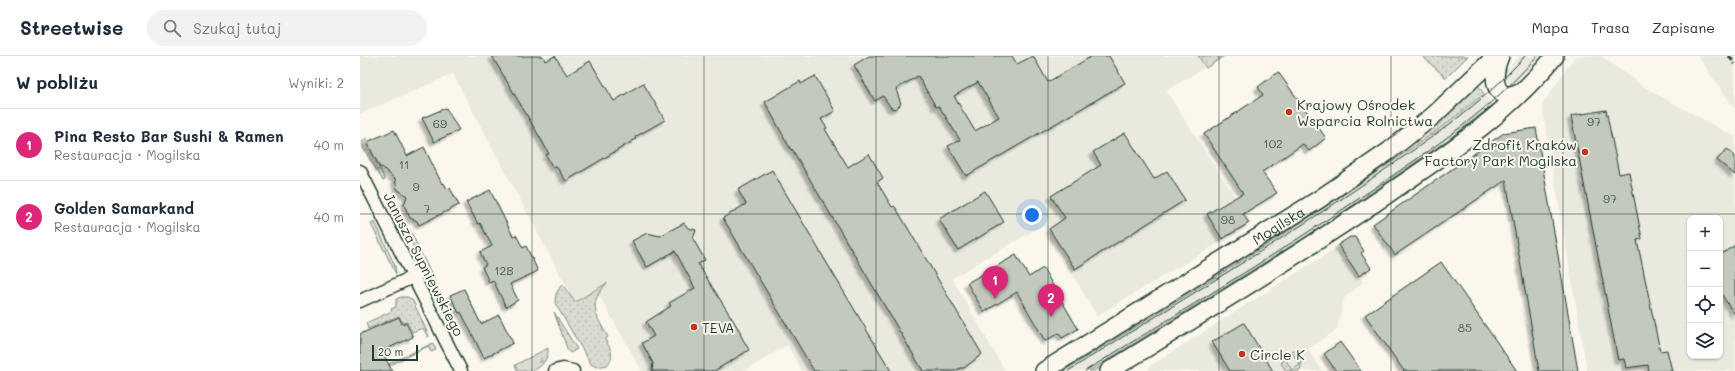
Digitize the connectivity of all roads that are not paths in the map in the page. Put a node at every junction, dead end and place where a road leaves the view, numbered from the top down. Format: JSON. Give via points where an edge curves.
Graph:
{"nodes":[{"id":1,"x":1496,"y":56,"type":"edge"},
{"id":2,"x":1500,"y":56,"type":"edge"},
{"id":3,"x":1554,"y":56,"type":"edge"},
{"id":4,"x":1528,"y":86,"type":"junction"},
{"id":5,"x":360,"y":171,"type":"edge"},
{"id":6,"x":414,"y":276,"type":"junction"},
{"id":7,"x":360,"y":301,"type":"edge"},
{"id":8,"x":461,"y":371,"type":"edge"},
{"id":9,"x":1044,"y":371,"type":"edge"},
{"id":10,"x":1109,"y":371,"type":"edge"}],
"edges":[{"from":1,"to":9,"type":"main road","name":"Mogilska","via":[[1434,115],[1389,151],[1318,200]]},
{"from":2,"to":4,"type":"main road","via":[[1494,76],[1498,89],[1508,94],[1520,92]]},
{"from":3,"to":4,"type":"main road"},
{"from":4,"to":10,"type":"main road","via":[[1474,134],[1334,231]]},
{"from":5,"to":6,"type":"street","name":"Janusza Supniewskiego"},
{"from":6,"to":7,"type":"street"},
{"from":6,"to":8,"type":"street","name":"Janusza Supniewskiego"}]}
